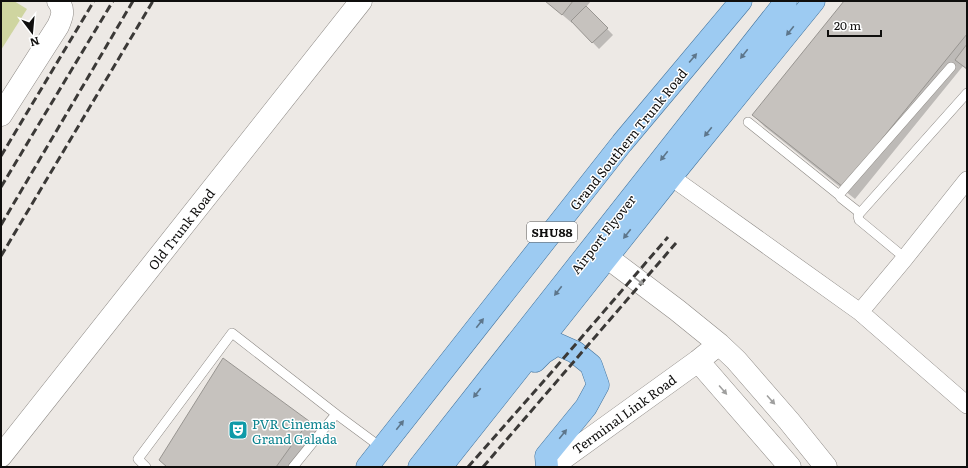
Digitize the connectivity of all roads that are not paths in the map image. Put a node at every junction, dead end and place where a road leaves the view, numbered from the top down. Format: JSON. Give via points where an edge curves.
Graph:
{"nodes":[{"id":1,"x":361,"y":1,"type":"edge"},
{"id":2,"x":741,"y":1,"type":"edge"},
{"id":3,"x":786,"y":1,"type":"edge"},
{"id":4,"x":814,"y":1,"type":"edge"},
{"id":5,"x":63,"y":4,"type":"edge"},
{"id":6,"x":951,"y":67,"type":"dead end"},
{"id":7,"x":967,"y":93,"type":"edge"},
{"id":8,"x":1,"y":115,"type":"edge"},
{"id":9,"x":748,"y":122,"type":"dead end"},
{"id":10,"x":671,"y":178,"type":"junction"},
{"id":11,"x":967,"y":180,"type":"edge"},
{"id":12,"x":839,"y":195,"type":"junction"},
{"id":13,"x":860,"y":213,"type":"junction"},
{"id":14,"x":608,"y":258,"type":"junction"},
{"id":15,"x":905,"y":258,"type":"junction"},
{"id":16,"x":860,"y":312,"type":"junction"},
{"id":17,"x":719,"y":344,"type":"junction"},
{"id":18,"x":698,"y":361,"type":"junction"},
{"id":19,"x":967,"y":404,"type":"edge"},
{"id":20,"x":336,"y":414,"type":"junction"},
{"id":21,"x":382,"y":448,"type":"junction"},
{"id":22,"x":1,"y":456,"type":"edge"},
{"id":23,"x":146,"y":467,"type":"edge"},
{"id":24,"x":293,"y":467,"type":"edge"},
{"id":25,"x":367,"y":467,"type":"edge"},
{"id":26,"x":419,"y":467,"type":"edge"},
{"id":27,"x":442,"y":467,"type":"edge"},
{"id":28,"x":547,"y":467,"type":"edge"},
{"id":29,"x":551,"y":467,"type":"edge"},
{"id":30,"x":790,"y":467,"type":"edge"},
{"id":31,"x":826,"y":467,"type":"edge"}],
"edges":[{"from":1,"to":22,"type":"street","name":"Old Trunk Road"},
{"from":21,"to":2,"type":"main road","name":"Grand Southern Trunk Road","number":"SHU88","one_way":true,"via":[[622,144]]},
{"from":3,"to":26,"type":"main road","name":"Airport Flyover","number":"SHU88","one_way":true},
{"from":4,"to":10,"type":"main road","one_way":true},
{"from":5,"to":8,"type":"street","via":[[63,15],[58,26]]},
{"from":6,"to":12,"type":"lane"},
{"from":7,"to":13,"type":"lane"},
{"from":9,"to":12,"type":"lane"},
{"from":10,"to":14,"type":"main road","one_way":true},
{"from":10,"to":16,"type":"street"},
{"from":11,"to":15,"type":"street"},
{"from":12,"to":13,"type":"lane"},
{"from":13,"to":15,"type":"lane","via":[[859,220]]},
{"from":14,"to":17,"type":"street","one_way":true},
{"from":14,"to":27,"type":"main road"},
{"from":15,"to":16,"type":"street"},
{"from":16,"to":19,"type":"street"},
{"from":17,"to":18,"type":"street","name":"Terminal Link Road"},
{"from":17,"to":31,"type":"street","one_way":true,"via":[[789,420]]},
{"from":18,"to":29,"type":"street","name":"Terminal Link Road"},
{"from":18,"to":30,"type":"street","one_way":true},
{"from":20,"to":21,"type":"lane"},
{"from":20,"to":23,"type":"lane","via":[[232,333],[138,459]]},
{"from":20,"to":24,"type":"lane"},
{"from":21,"to":25,"type":"main road","name":"Grand Southern Trunk Road","number":"SHU88"},
{"from":28,"to":27,"type":"main road","one_way":true,"via":[[546,456],[586,407],[598,385],[591,365],[574,352],[557,344],[543,353],[531,366],[473,442],[452,464]]}]}
